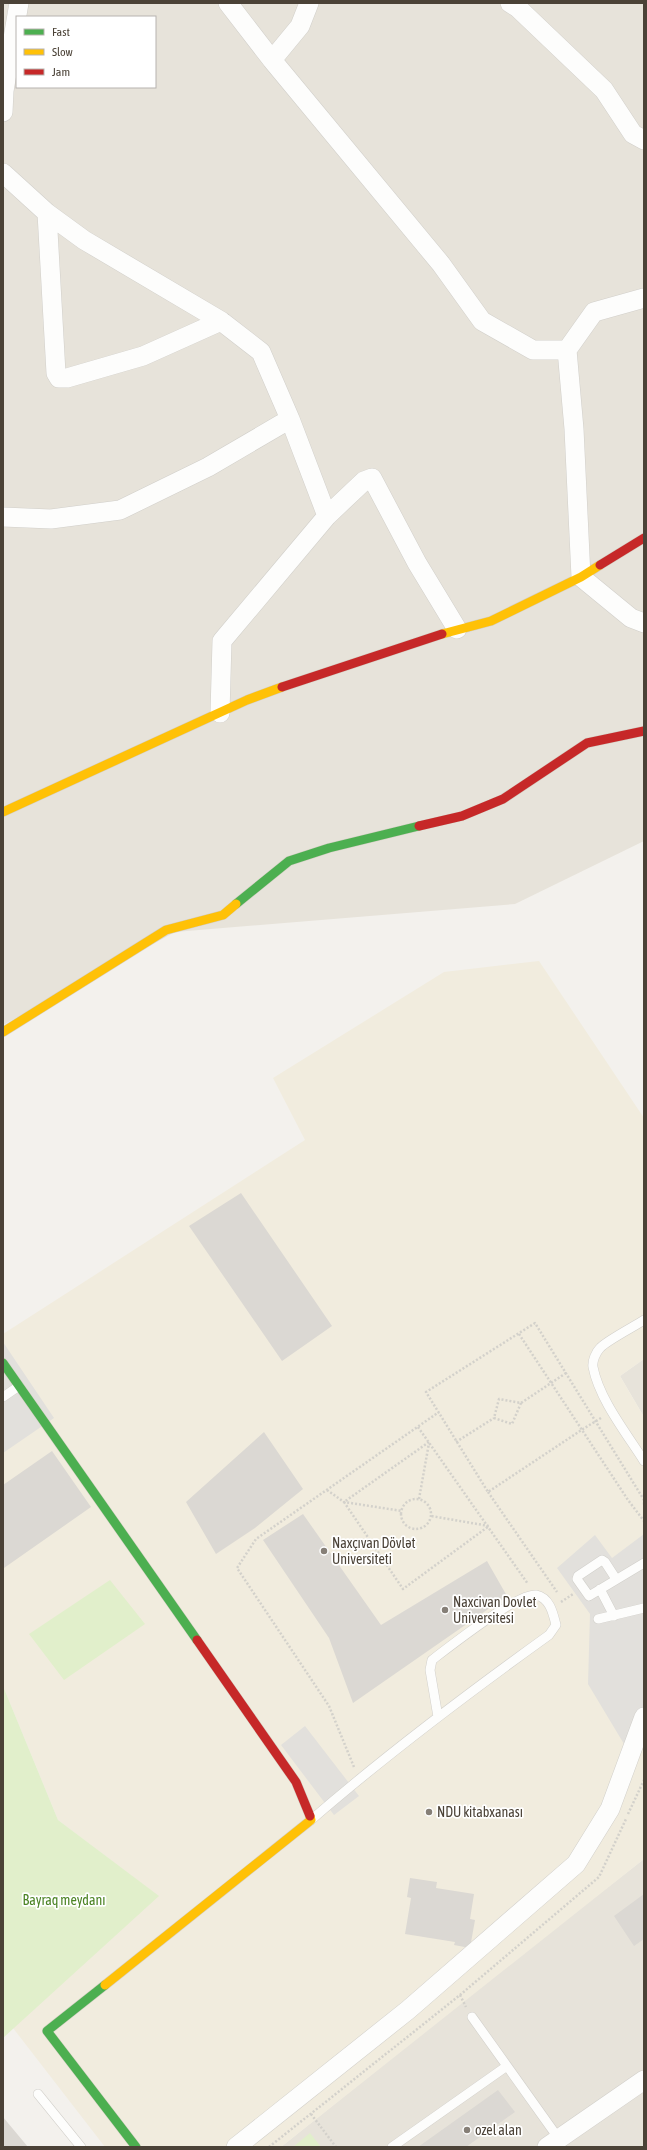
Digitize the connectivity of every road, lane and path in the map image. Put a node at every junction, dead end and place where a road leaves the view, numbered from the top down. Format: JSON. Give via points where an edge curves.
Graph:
{"nodes":[{"id":1,"x":19,"y":3,"type":"edge"},
{"id":2,"x":228,"y":3,"type":"edge"},
{"id":3,"x":309,"y":3,"type":"edge"},
{"id":4,"x":516,"y":4,"type":"edge"},
{"id":5,"x":17,"y":16,"type":"edge"},
{"id":6,"x":16,"y":21,"type":"edge"},
{"id":7,"x":272,"y":60,"type":"junction"},
{"id":8,"x":3,"y":112,"type":"edge"},
{"id":9,"x":644,"y":140,"type":"edge"},
{"id":10,"x":3,"y":173,"type":"edge"},
{"id":11,"x":47,"y":213,"type":"junction"},
{"id":12,"x":644,"y":298,"type":"edge"},
{"id":13,"x":221,"y":321,"type":"junction"},
{"id":14,"x":567,"y":350,"type":"junction"},
{"id":15,"x":290,"y":419,"type":"junction"},
{"id":16,"x":327,"y":516,"type":"junction"},
{"id":17,"x":3,"y":517,"type":"edge"},
{"id":18,"x":644,"y":538,"type":"edge"},
{"id":19,"x":581,"y":577,"type":"junction"},
{"id":20,"x":644,"y":623,"type":"edge"},
{"id":21,"x":457,"y":629,"type":"junction"},
{"id":22,"x":220,"y":713,"type":"junction"},
{"id":23,"x":644,"y":731,"type":"edge"},
{"id":24,"x":3,"y":812,"type":"edge"},
{"id":25,"x":3,"y":1032,"type":"edge"},
{"id":26,"x":644,"y":1320,"type":"edge"},
{"id":27,"x":519,"y":1334,"type":"junction"},
{"id":28,"x":3,"y":1363,"type":"edge"},
{"id":29,"x":566,"y":1373,"type":"junction"},
{"id":30,"x":552,"y":1382,"type":"junction"},
{"id":31,"x":19,"y":1386,"type":"junction"},
{"id":32,"x":3,"y":1397,"type":"edge"},
{"id":33,"x":520,"y":1403,"type":"junction"},
{"id":34,"x":612,"y":1411,"type":"junction"},
{"id":35,"x":439,"y":1412,"type":"junction"},
{"id":36,"x":494,"y":1418,"type":"junction"},
{"id":37,"x":596,"y":1421,"type":"junction"},
{"id":38,"x":418,"y":1427,"type":"junction"},
{"id":39,"x":583,"y":1429,"type":"junction"},
{"id":40,"x":429,"y":1442,"type":"junction"},
{"id":41,"x":456,"y":1442,"type":"junction"},
{"id":42,"x":644,"y":1461,"type":"edge"},
{"id":43,"x":327,"y":1490,"type":"junction"},
{"id":44,"x":488,"y":1492,"type":"junction"},
{"id":45,"x":419,"y":1499,"type":"junction"},
{"id":46,"x":344,"y":1502,"type":"junction"},
{"id":47,"x":644,"y":1506,"type":"edge"},
{"id":48,"x":402,"y":1511,"type":"junction"},
{"id":49,"x":431,"y":1516,"type":"junction"},
{"id":50,"x":644,"y":1521,"type":"edge"},
{"id":51,"x":489,"y":1526,"type":"junction"},
{"id":52,"x":644,"y":1563,"type":"edge"},
{"id":53,"x":616,"y":1579,"type":"junction"},
{"id":54,"x":582,"y":1587,"type":"junction"},
{"id":55,"x":600,"y":1589,"type":"junction"},
{"id":56,"x":536,"y":1596,"type":"junction"},
{"id":57,"x":563,"y":1601,"type":"junction"},
{"id":58,"x":644,"y":1608,"type":"edge"},
{"id":59,"x":552,"y":1609,"type":"junction"},
{"id":60,"x":614,"y":1616,"type":"junction"},
{"id":61,"x":598,"y":1618,"type":"dead end"},
{"id":62,"x":438,"y":1717,"type":"junction"},
{"id":63,"x":644,"y":1717,"type":"edge"},
{"id":64,"x":359,"y":1779,"type":"junction"},
{"id":65,"x":311,"y":1820,"type":"junction"},
{"id":66,"x":472,"y":2017,"type":"dead end"},
{"id":67,"x":507,"y":2066,"type":"junction"},
{"id":68,"x":644,"y":2080,"type":"edge"},
{"id":69,"x":38,"y":2094,"type":"dead end"},
{"id":70,"x":311,"y":2114,"type":"dead end"},
{"id":71,"x":553,"y":2143,"type":"edge"},
{"id":72,"x":81,"y":2147,"type":"edge"},
{"id":73,"x":136,"y":2147,"type":"edge"},
{"id":74,"x":236,"y":2147,"type":"edge"},
{"id":75,"x":336,"y":2147,"type":"edge"},
{"id":76,"x":392,"y":2147,"type":"edge"}],
"edges":[{"from":1,"to":5,"type":"street"},
{"from":2,"to":7,"type":"street"},
{"from":3,"to":7,"type":"street","via":[[300,26]]},
{"from":4,"to":9,"type":"street","via":[[604,90],[633,134]]},
{"from":6,"to":8,"type":"street"},
{"from":7,"to":14,"type":"street","via":[[441,264],[482,320],[533,350]]},
{"from":10,"to":11,"type":"street"},
{"from":11,"to":13,"type":"street","via":[[84,240]]},
{"from":11,"to":13,"type":"street","via":[[56,373],[59,378],[67,378],[143,356]]},
{"from":12,"to":14,"type":"street","via":[[594,312]]},
{"from":13,"to":15,"type":"street","via":[[261,352]]},
{"from":14,"to":19,"type":"street","via":[[574,429]]},
{"from":15,"to":16,"type":"street"},
{"from":15,"to":17,"type":"street","via":[[208,467],[120,510],[52,519]]},
{"from":16,"to":21,"type":"street","via":[[364,481],[372,478],[417,563]]},
{"from":16,"to":22,"type":"street","via":[[222,641]]},
{"from":18,"to":19,"type":"street"},
{"from":19,"to":20,"type":"street","via":[[631,618]]},
{"from":19,"to":21,"type":"street","via":[[491,621]]},
{"from":21,"to":22,"type":"street","via":[[310,676]]},
{"from":22,"to":24,"type":"street"},
{"from":23,"to":25,"type":"street","via":[[588,743],[503,799],[462,816],[329,848],[289,861],[223,915],[166,930]]},
{"from":26,"to":34,"type":"lane","via":[[600,1347],[595,1356],[593,1366]]},
{"from":27,"to":29,"type":"path","via":[[536,1323]]},
{"from":27,"to":30,"type":"path"},
{"from":27,"to":35,"type":"path","via":[[426,1392]]},
{"from":28,"to":31,"type":"street"},
{"from":29,"to":30,"type":"path"},
{"from":29,"to":37,"type":"path"},
{"from":30,"to":33,"type":"path"},
{"from":30,"to":39,"type":"path"},
{"from":31,"to":32,"type":"lane"},
{"from":31,"to":65,"type":"street","via":[[296,1782]]},
{"from":33,"to":36,"type":"path","via":[[499,1399]]},
{"from":33,"to":36,"type":"path","via":[[512,1424]]},
{"from":34,"to":37,"type":"path"},
{"from":34,"to":42,"type":"lane"},
{"from":35,"to":38,"type":"path"},
{"from":35,"to":41,"type":"path"},
{"from":36,"to":41,"type":"path"},
{"from":37,"to":39,"type":"path"},
{"from":37,"to":47,"type":"path","via":[[644,1500]]},
{"from":38,"to":40,"type":"path"},
{"from":38,"to":43,"type":"path"},
{"from":39,"to":44,"type":"path"},
{"from":39,"to":50,"type":"path"},
{"from":40,"to":45,"type":"path"},
{"from":40,"to":46,"type":"path"},
{"from":40,"to":51,"type":"path"},
{"from":41,"to":44,"type":"path"},
{"from":43,"to":46,"type":"path"},
{"from":43,"to":64,"type":"path","via":[[256,1539],[237,1568],[329,1706]]},
{"from":44,"to":57,"type":"path"},
{"from":45,"to":48,"type":"path","via":[[408,1502]]},
{"from":45,"to":49,"type":"path","via":[[428,1505]]},
{"from":46,"to":48,"type":"path"},
{"from":46,"to":51,"type":"path","via":[[403,1589]]},
{"from":48,"to":49,"type":"path","via":[[404,1522],[414,1528],[425,1526]]},
{"from":49,"to":51,"type":"path"},
{"from":51,"to":56,"type":"path"},
{"from":52,"to":53,"type":"lane"},
{"from":53,"to":54,"type":"lane","via":[[606,1562],[602,1560],[578,1576]]},
{"from":53,"to":55,"type":"lane"},
{"from":54,"to":55,"type":"lane","via":[[589,1596]]},
{"from":54,"to":57,"type":"path"},
{"from":55,"to":60,"type":"lane"},
{"from":56,"to":59,"type":"lane","via":[[546,1601]]},
{"from":56,"to":62,"type":"lane","via":[[525,1597],[509,1605],[432,1660],[430,1670]]},
{"from":57,"to":59,"type":"path"},
{"from":58,"to":60,"type":"lane"},
{"from":59,"to":62,"type":"lane","via":[[556,1624],[549,1635]]},
{"from":60,"to":61,"type":"lane"},
{"from":62,"to":64,"type":"lane"},
{"from":63,"to":74,"type":"street","via":[[610,1809],[576,1864],[408,2010]]},
{"from":64,"to":65,"type":"lane"},
{"from":65,"to":73,"type":"street","via":[[47,2031]]},
{"from":66,"to":67,"type":"lane"},
{"from":67,"to":71,"type":"lane"},
{"from":67,"to":76,"type":"lane"},
{"from":68,"to":71,"type":"street"},
{"from":69,"to":72,"type":"lane"},
{"from":70,"to":75,"type":"path"}]}
